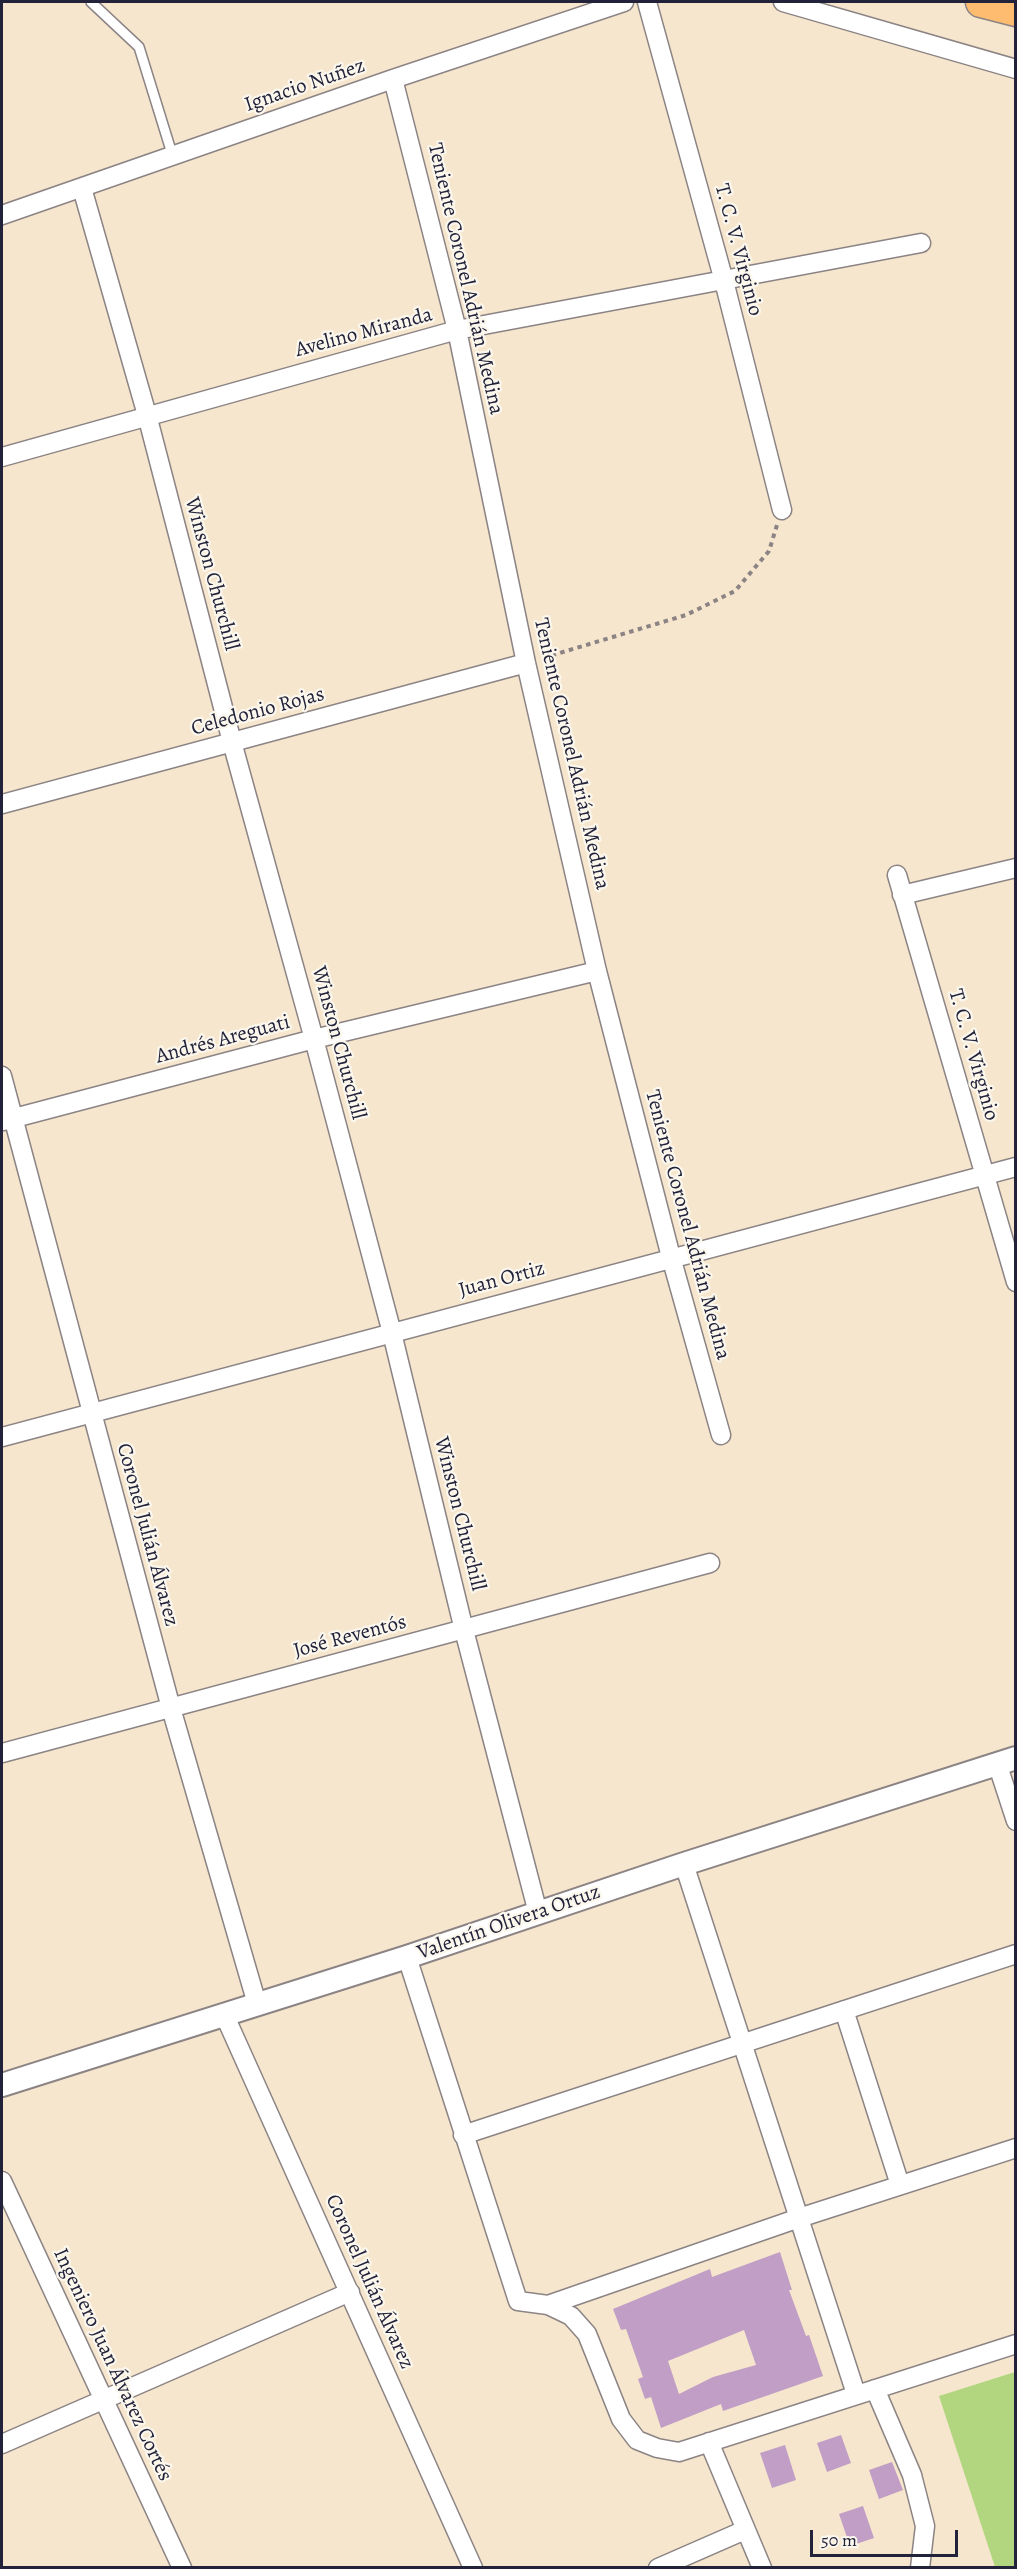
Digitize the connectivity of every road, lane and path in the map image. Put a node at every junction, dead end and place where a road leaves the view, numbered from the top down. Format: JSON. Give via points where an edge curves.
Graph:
{"nodes":[{"id":1,"x":90,"y":2,"type":"edge"},
{"id":2,"x":624,"y":2,"type":"edge"},
{"id":3,"x":647,"y":2,"type":"edge"},
{"id":4,"x":783,"y":2,"type":"edge"},
{"id":5,"x":981,"y":2,"type":"edge"},
{"id":6,"x":1016,"y":11,"type":"edge"},
{"id":7,"x":1016,"y":69,"type":"edge"},
{"id":8,"x":393,"y":79,"type":"junction"},
{"id":9,"x":173,"y":157,"type":"junction"},
{"id":10,"x":82,"y":188,"type":"junction"},
{"id":11,"x":2,"y":215,"type":"edge"},
{"id":12,"x":921,"y":243,"type":"dead end"},
{"id":13,"x":724,"y":281,"type":"junction"},
{"id":14,"x":458,"y":330,"type":"junction"},
{"id":15,"x":147,"y":416,"type":"junction"},
{"id":16,"x":2,"y":457,"type":"edge"},
{"id":17,"x":782,"y":510,"type":"joint"},
{"id":18,"x":526,"y":663,"type":"junction"},
{"id":19,"x":232,"y":742,"type":"junction"},
{"id":20,"x":2,"y":804,"type":"edge"},
{"id":21,"x":1016,"y":868,"type":"edge"},
{"id":22,"x":897,"y":875,"type":"dead end"},
{"id":23,"x":902,"y":896,"type":"junction"},
{"id":24,"x":597,"y":971,"type":"junction"},
{"id":25,"x":314,"y":1039,"type":"junction"},
{"id":26,"x":2,"y":1076,"type":"edge"},
{"id":27,"x":7,"y":1120,"type":"edge"},
{"id":28,"x":1016,"y":1167,"type":"edge"},
{"id":29,"x":985,"y":1175,"type":"junction"},
{"id":30,"x":671,"y":1257,"type":"junction"},
{"id":31,"x":1016,"y":1282,"type":"edge"},
{"id":32,"x":392,"y":1333,"type":"junction"},
{"id":33,"x":91,"y":1413,"type":"junction"},
{"id":34,"x":721,"y":1435,"type":"dead end"},
{"id":35,"x":2,"y":1437,"type":"edge"},
{"id":36,"x":710,"y":1563,"type":"dead end"},
{"id":37,"x":464,"y":1630,"type":"junction"},
{"id":38,"x":171,"y":1708,"type":"junction"},
{"id":39,"x":2,"y":1753,"type":"edge"},
{"id":40,"x":1006,"y":1760,"type":"edge"},
{"id":41,"x":1016,"y":1821,"type":"edge"},
{"id":42,"x":684,"y":1864,"type":"junction"},
{"id":43,"x":538,"y":1913,"type":"junction"},
{"id":44,"x":1016,"y":1954,"type":"edge"},
{"id":45,"x":407,"y":1957,"type":"junction"},
{"id":46,"x":257,"y":2004,"type":"junction"},
{"id":47,"x":844,"y":2010,"type":"junction"},
{"id":48,"x":224,"y":2014,"type":"junction"},
{"id":49,"x":742,"y":2043,"type":"junction"},
{"id":50,"x":2,"y":2085,"type":"edge"},
{"id":51,"x":463,"y":2135,"type":"junction"},
{"id":52,"x":1016,"y":2148,"type":"edge"},
{"id":53,"x":2,"y":2181,"type":"edge"},
{"id":54,"x":900,"y":2185,"type":"junction"},
{"id":55,"x":799,"y":2218,"type":"junction"},
{"id":56,"x":350,"y":2292,"type":"junction"},
{"id":57,"x":548,"y":2305,"type":"junction"},
{"id":58,"x":1016,"y":2344,"type":"edge"},
{"id":59,"x":874,"y":2389,"type":"junction"},
{"id":60,"x":856,"y":2394,"type":"junction"},
{"id":61,"x":104,"y":2401,"type":"junction"},
{"id":62,"x":709,"y":2442,"type":"junction"},
{"id":63,"x":2,"y":2444,"type":"edge"},
{"id":64,"x":745,"y":2530,"type":"junction"},
{"id":65,"x":182,"y":2568,"type":"edge"},
{"id":66,"x":473,"y":2568,"type":"edge"},
{"id":67,"x":658,"y":2568,"type":"edge"},
{"id":68,"x":762,"y":2568,"type":"edge"},
{"id":69,"x":920,"y":2568,"type":"edge"}],
"edges":[{"from":1,"to":9,"type":"lane","via":[[139,47]]},
{"from":2,"to":8,"type":"street","name":"Ignacio Nuñez"},
{"from":3,"to":13,"type":"street","name":"T. C. V. Virginio"},
{"from":4,"to":7,"type":"street"},
{"from":5,"to":6,"type":"highway"},
{"from":8,"to":9,"type":"street","name":"Ignacio Nuñez"},
{"from":8,"to":14,"type":"street","name":"Teniente Coronel Adrián Medina"},
{"from":9,"to":10,"type":"street","name":"Ignacio Nuñez"},
{"from":10,"to":11,"type":"street","name":"Ignacio Nuñez"},
{"from":10,"to":15,"type":"street","name":"Winston Churchill"},
{"from":12,"to":13,"type":"street","name":"Avelino Miranda"},
{"from":13,"to":14,"type":"street","name":"Avelino Miranda"},
{"from":13,"to":17,"type":"street","name":"T. C. V. Virginio"},
{"from":14,"to":15,"type":"street","name":"Avelino Miranda"},
{"from":14,"to":18,"type":"street","name":"Teniente Coronel Adrián Medina"},
{"from":15,"to":16,"type":"street","name":"Avelino Miranda"},
{"from":15,"to":19,"type":"street","name":"Winston Churchill"},
{"from":17,"to":18,"type":"path","via":[[769,551],[735,591],[686,615]]},
{"from":18,"to":19,"type":"street","name":"Celedonio Rojas"},
{"from":18,"to":24,"type":"street","name":"Teniente Coronel Adrián Medina"},
{"from":19,"to":20,"type":"street","name":"Celedonio Rojas"},
{"from":19,"to":25,"type":"street","name":"Winston Churchill"},
{"from":21,"to":23,"type":"street"},
{"from":22,"to":23,"type":"street","name":"T. C. V. Virginio"},
{"from":23,"to":29,"type":"street","name":"T. C. V. Virginio"},
{"from":24,"to":25,"type":"street","name":"Andrés Areguati"},
{"from":24,"to":30,"type":"street","name":"Teniente Coronel Adrián Medina"},
{"from":25,"to":27,"type":"street","name":"Andrés Areguati"},
{"from":25,"to":32,"type":"street","name":"Winston Churchill"},
{"from":26,"to":27,"type":"street","name":"Coronel Julián Álvarez"},
{"from":27,"to":33,"type":"street","name":"Coronel Julián Álvarez"},
{"from":28,"to":29,"type":"street","name":"Juan Ortiz"},
{"from":29,"to":30,"type":"street","name":"Juan Ortiz"},
{"from":29,"to":31,"type":"street","name":"T. C. V. Virginio"},
{"from":30,"to":32,"type":"street","name":"Juan Ortiz"},
{"from":30,"to":34,"type":"street","name":"Teniente Coronel Adrián Medina"},
{"from":32,"to":33,"type":"street","name":"Juan Ortiz"},
{"from":32,"to":37,"type":"street","name":"Winston Churchill"},
{"from":33,"to":35,"type":"street","name":"Juan Ortiz"},
{"from":33,"to":38,"type":"street","name":"Coronel Julián Álvarez"},
{"from":36,"to":37,"type":"street","name":"José Reventós"},
{"from":37,"to":38,"type":"street","name":"José Reventós"},
{"from":37,"to":43,"type":"street","name":"Winston Churchill"},
{"from":38,"to":39,"type":"street","name":"José Reventós"},
{"from":38,"to":46,"type":"street","name":"Coronel Julián Álvarez"},
{"from":40,"to":41,"type":"street"},
{"from":40,"to":42,"type":"street","name":"Valentín Olivera Ortuz"},
{"from":42,"to":43,"type":"street","name":"Valentín Olivera Ortuz"},
{"from":42,"to":49,"type":"street"},
{"from":43,"to":45,"type":"street","name":"Valentín Olivera Ortuz"},
{"from":44,"to":47,"type":"street"},
{"from":45,"to":46,"type":"street","name":"Valentín Olivera Ortuz"},
{"from":45,"to":51,"type":"street"},
{"from":46,"to":48,"type":"street","name":"Valentín Olivera Ortuz"},
{"from":47,"to":49,"type":"street"},
{"from":47,"to":54,"type":"street"},
{"from":48,"to":50,"type":"street","name":"Valentín Olivera Ortuz"},
{"from":48,"to":56,"type":"street","name":"Coronel Julián Álvarez"},
{"from":49,"to":51,"type":"street"},
{"from":49,"to":55,"type":"street"},
{"from":51,"to":57,"type":"street","via":[[518,2301]]},
{"from":52,"to":54,"type":"street"},
{"from":53,"to":61,"type":"street","name":"Ingeniero Juan Álvarez Cortés"},
{"from":54,"to":55,"type":"street"},
{"from":55,"to":57,"type":"street"},
{"from":55,"to":60,"type":"street"},
{"from":56,"to":61,"type":"street"},
{"from":56,"to":66,"type":"street","name":"Coronel Julián Álvarez"},
{"from":57,"to":62,"type":"street","via":[[571,2316],[587,2334],[621,2419],[638,2440],[679,2452]]},
{"from":58,"to":59,"type":"street"},
{"from":59,"to":60,"type":"street"},
{"from":59,"to":69,"type":"street","via":[[912,2475],[926,2526]]},
{"from":60,"to":62,"type":"street"},
{"from":61,"to":63,"type":"street"},
{"from":61,"to":65,"type":"street","name":"Ingeniero Juan Álvarez Cortés"},
{"from":62,"to":64,"type":"street"},
{"from":64,"to":67,"type":"street"},
{"from":64,"to":68,"type":"street"}]}
